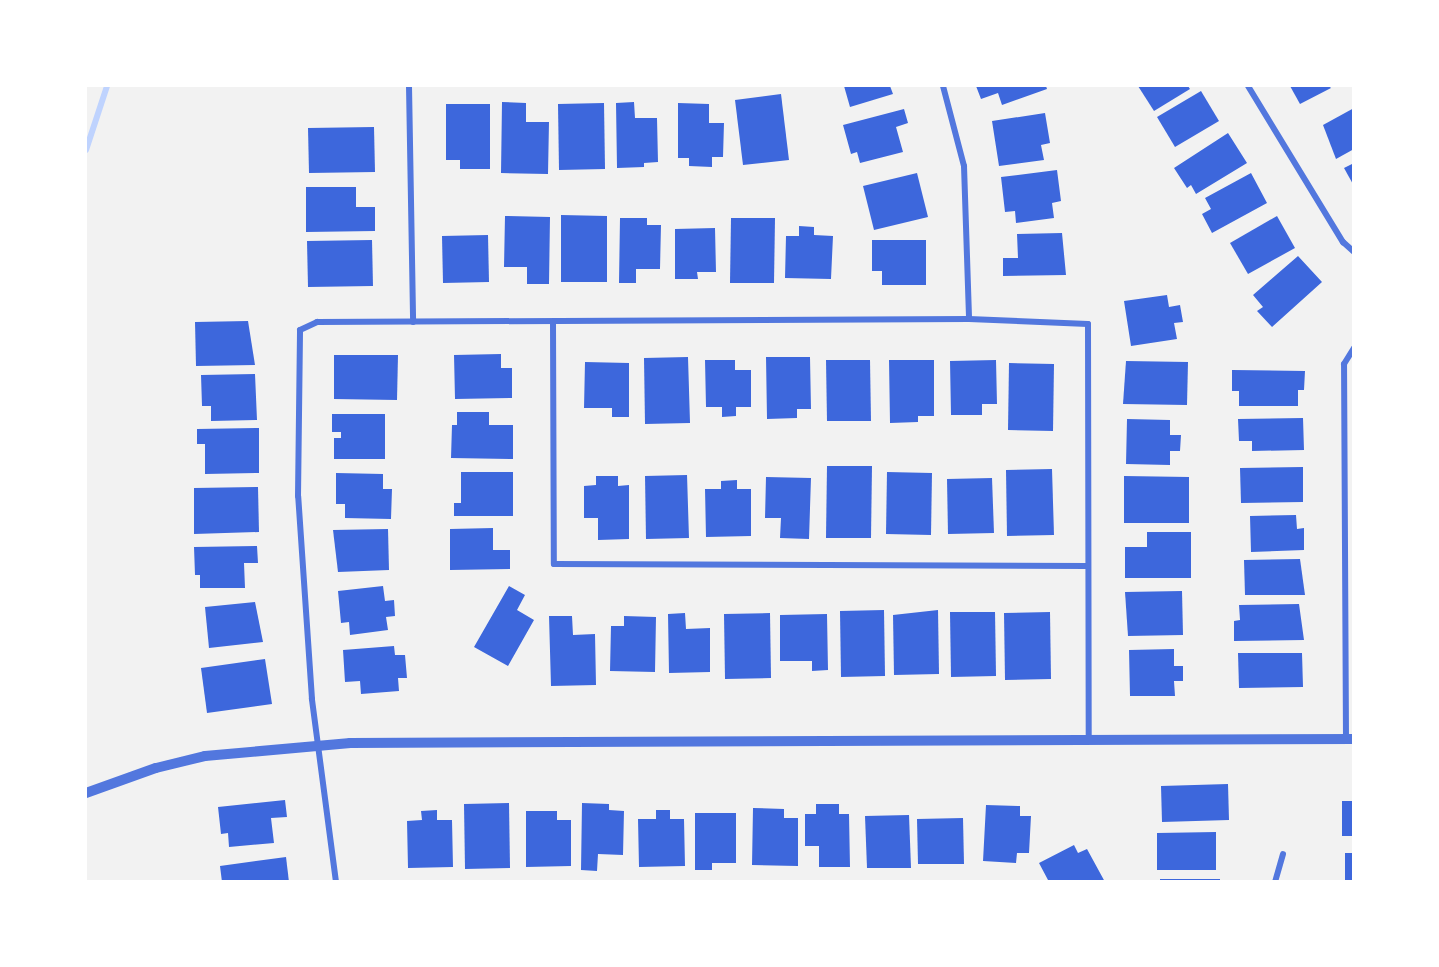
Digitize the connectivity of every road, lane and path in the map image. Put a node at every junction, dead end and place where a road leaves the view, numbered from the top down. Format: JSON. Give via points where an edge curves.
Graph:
{"nodes":[{"id":1,"x":410,"y":86,"type":"edge"},
{"id":2,"x":943,"y":86,"type":"edge"},
{"id":3,"x":1248,"y":86,"type":"edge"},
{"id":4,"x":1353,"y":252,"type":"edge"},
{"id":5,"x":969,"y":319,"type":"junction"},
{"id":6,"x":413,"y":322,"type":"junction"},
{"id":7,"x":553,"y":322,"type":"junction"},
{"id":8,"x":1353,"y":348,"type":"edge"},
{"id":9,"x":1088,"y":566,"type":"junction"},
{"id":10,"x":1350,"y":570,"type":"edge"},
{"id":11,"x":1350,"y":739,"type":"edge"},
{"id":12,"x":1089,"y":740,"type":"junction"},
{"id":13,"x":318,"y":745,"type":"junction"},
{"id":14,"x":86,"y":793,"type":"edge"},
{"id":15,"x":1283,"y":854,"type":"dead end"},
{"id":16,"x":336,"y":882,"type":"edge"},
{"id":17,"x":1275,"y":882,"type":"edge"}],
"edges":[{"from":1,"to":6,"type":"street"},
{"from":2,"to":5,"type":"street","via":[[964,166]]},
{"from":3,"to":4,"type":"street","via":[[1343,242]]},
{"from":5,"to":7,"type":"street"},
{"from":5,"to":9,"type":"street","via":[[1088,324]]},
{"from":6,"to":7,"type":"street"},
{"from":6,"to":13,"type":"street","via":[[317,322],[300,330],[298,496]]},
{"from":7,"to":9,"type":"street","via":[[554,564]]},
{"from":8,"to":10,"type":"street","via":[[1344,364]]},
{"from":9,"to":12,"type":"street"},
{"from":10,"to":11,"type":"street"},
{"from":11,"to":12,"type":"street"},
{"from":12,"to":13,"type":"street"},
{"from":13,"to":14,"type":"street","via":[[205,756],[156,768]]},
{"from":13,"to":16,"type":"street"},
{"from":15,"to":17,"type":"street"}]}
